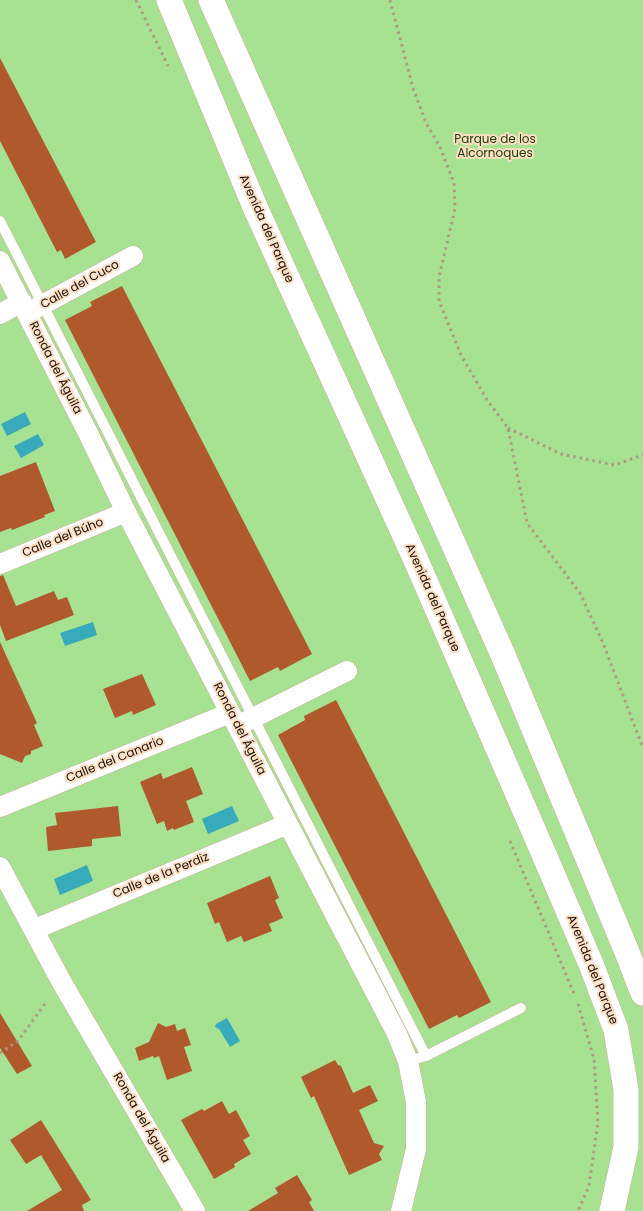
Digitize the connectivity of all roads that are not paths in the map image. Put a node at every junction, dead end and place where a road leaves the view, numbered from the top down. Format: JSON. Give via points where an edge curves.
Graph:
{"nodes":[{"id":1,"x":169,"y":0,"type":"edge"},
{"id":2,"x":211,"y":0,"type":"edge"},
{"id":3,"x":0,"y":221,"type":"edge"},
{"id":4,"x":132,"y":256,"type":"dead end"},
{"id":5,"x":0,"y":261,"type":"edge"},
{"id":6,"x":31,"y":307,"type":"junction"},
{"id":7,"x":0,"y":314,"type":"edge"},
{"id":8,"x":126,"y":512,"type":"junction"},
{"id":9,"x":0,"y":564,"type":"edge"},
{"id":10,"x":347,"y":671,"type":"dead end"},
{"id":11,"x":241,"y":719,"type":"junction"},
{"id":12,"x":0,"y":807,"type":"edge"},
{"id":13,"x":288,"y":824,"type":"junction"},
{"id":14,"x":0,"y":867,"type":"edge"},
{"id":15,"x":35,"y":929,"type":"junction"},
{"id":16,"x":643,"y":993,"type":"edge"},
{"id":17,"x":521,"y":1008,"type":"dead end"},
{"id":18,"x":417,"y":1058,"type":"junction"},
{"id":19,"x":195,"y":1211,"type":"edge"},
{"id":20,"x":402,"y":1211,"type":"edge"},
{"id":21,"x":612,"y":1211,"type":"edge"}],
"edges":[{"from":1,"to":21,"type":"street","name":"Avenida del Parque","via":[[255,207],[415,558],[540,844],[616,1030],[626,1090],[626,1147]]},
{"from":2,"to":16,"type":"street","via":[[503,655]]},
{"from":3,"to":6,"type":"lane"},
{"from":4,"to":6,"type":"street","name":"Calle del Cuco"},
{"from":5,"to":6,"type":"street","name":"Ronda del Águila"},
{"from":6,"to":7,"type":"street","name":"Calle del Cuco"},
{"from":6,"to":8,"type":"street","name":"Ronda del Águila"},
{"from":6,"to":11,"type":"lane"},
{"from":8,"to":9,"type":"street","name":"Calle del Búho"},
{"from":8,"to":11,"type":"street","name":"Ronda del Águila"},
{"from":10,"to":11,"type":"street","name":"Calle del Canario"},
{"from":11,"to":12,"type":"street","name":"Calle del Canario"},
{"from":11,"to":13,"type":"street","name":"Ronda del Águila"},
{"from":11,"to":18,"type":"lane"},
{"from":13,"to":15,"type":"street","name":"Calle de la Perdiz"},
{"from":13,"to":18,"type":"street","name":"Ronda del Águila","via":[[397,1034]]},
{"from":14,"to":15,"type":"street","name":"Ronda del Águila"},
{"from":15,"to":19,"type":"street","name":"Ronda del Águila"},
{"from":17,"to":18,"type":"lane"},
{"from":18,"to":20,"type":"street","name":"Ronda del Águila","via":[[416,1149]]}]}
